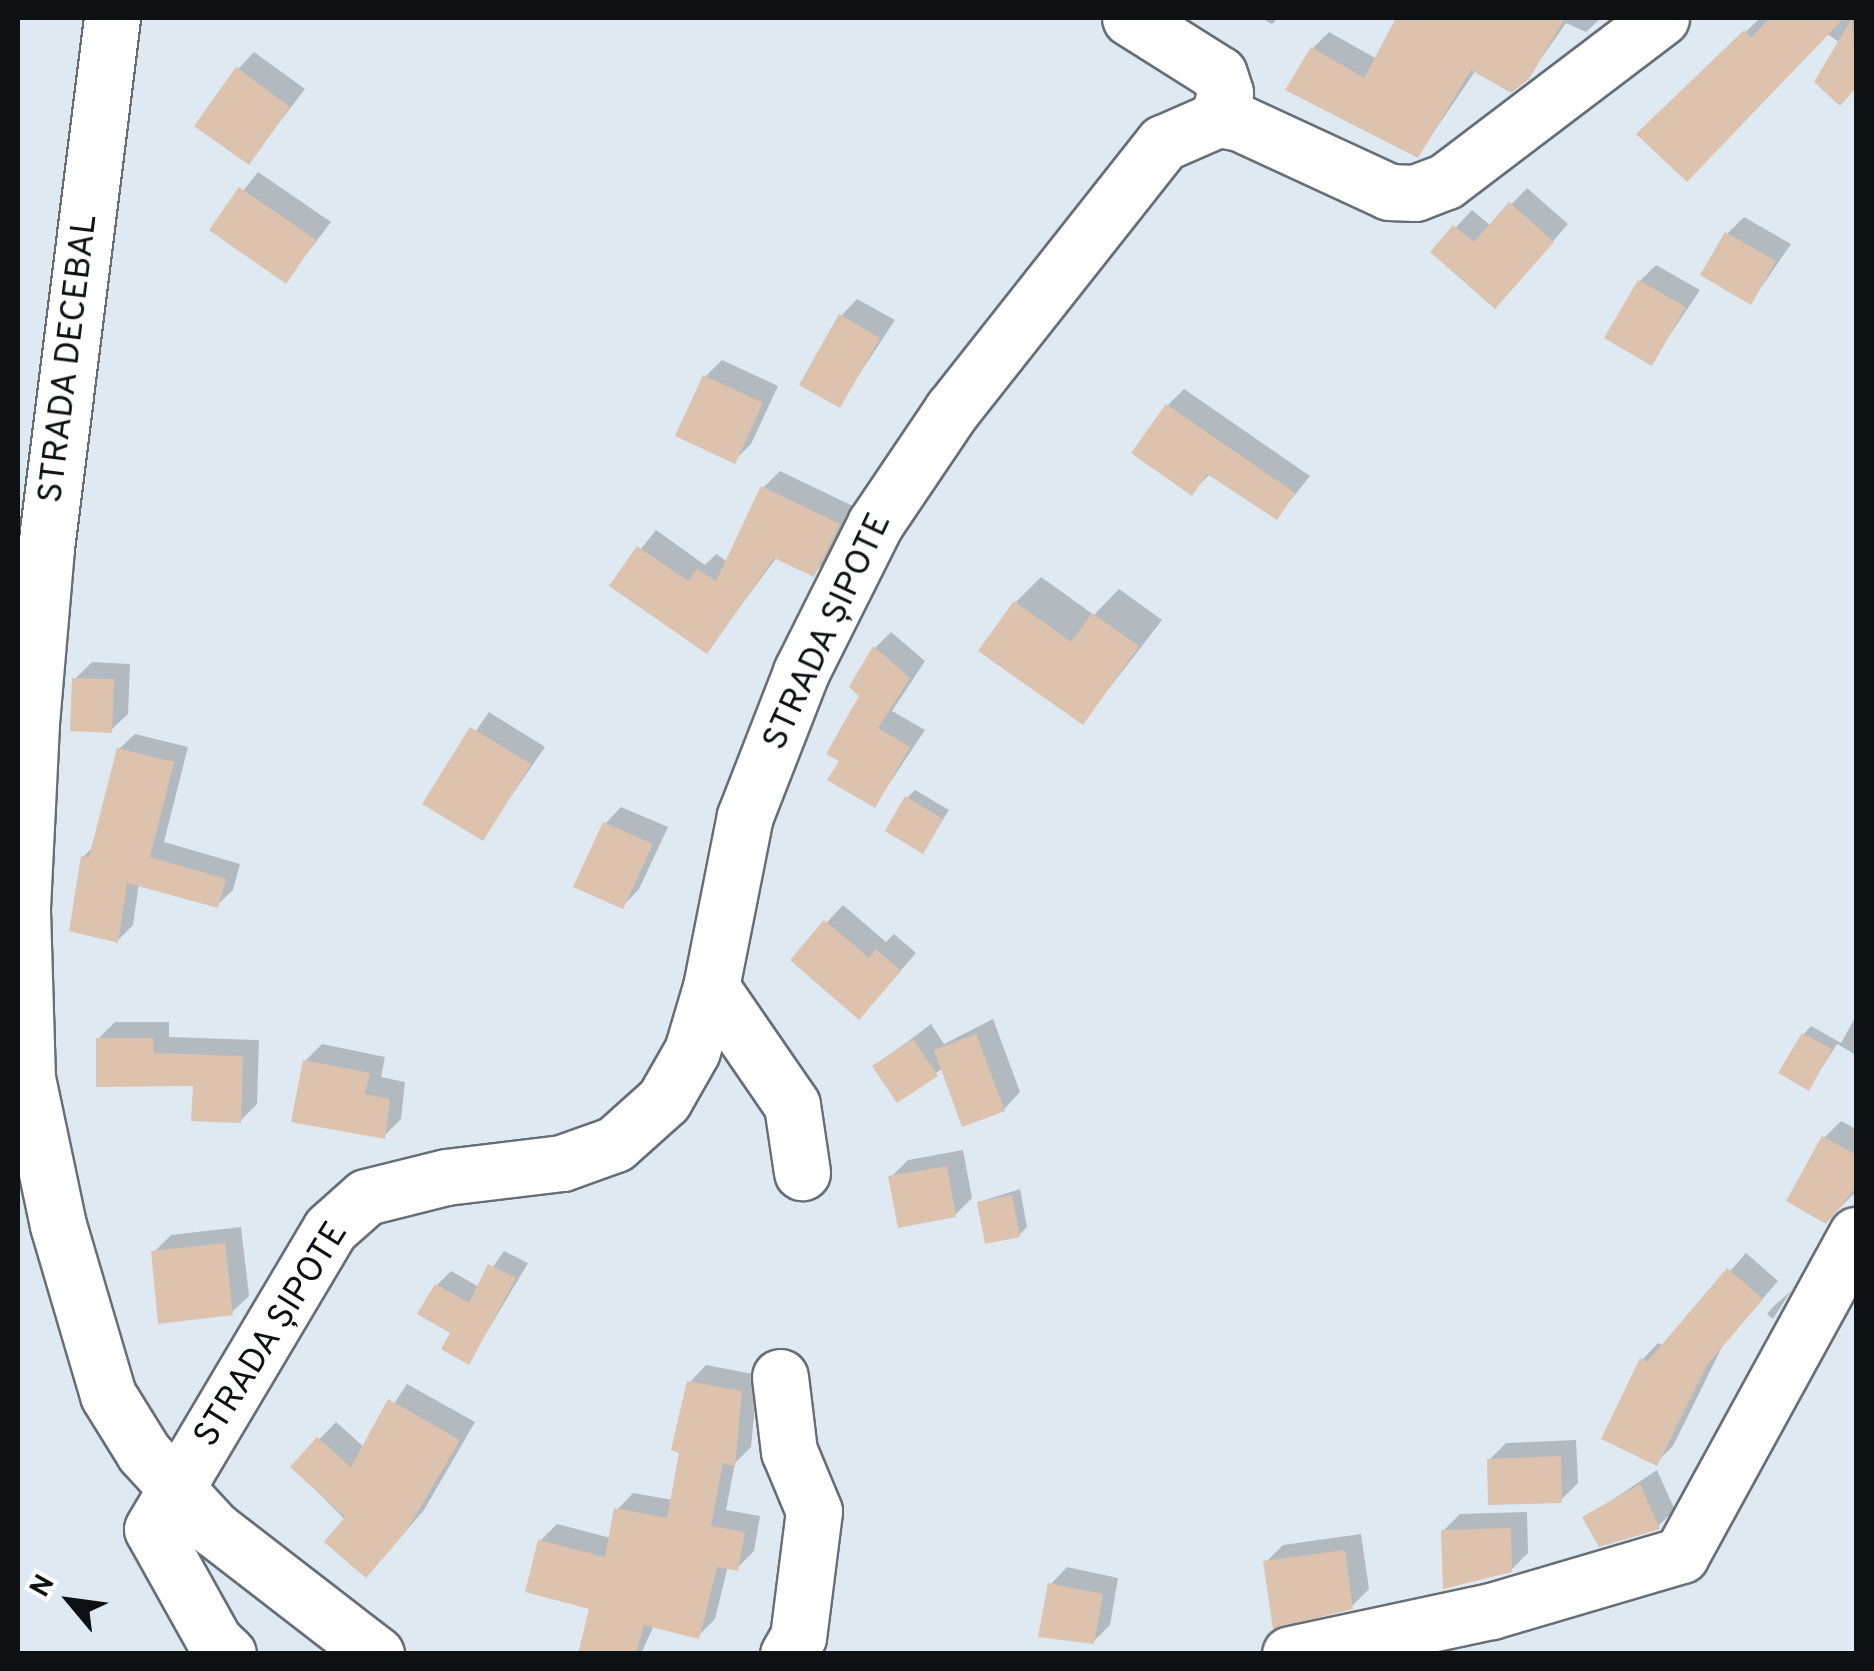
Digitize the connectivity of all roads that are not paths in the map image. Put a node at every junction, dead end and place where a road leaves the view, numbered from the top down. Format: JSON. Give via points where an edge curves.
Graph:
{"nodes":[{"id":1,"x":112,"y":18,"type":"edge"},
{"id":2,"x":1130,"y":18,"type":"edge"},
{"id":3,"x":1661,"y":18,"type":"edge"},
{"id":4,"x":1218,"y":119,"type":"junction"},
{"id":5,"x":712,"y":986,"type":"junction"},
{"id":6,"x":802,"y":1172,"type":"dead end"},
{"id":7,"x":1856,"y":1235,"type":"edge"},
{"id":8,"x":780,"y":1376,"type":"dead end"},
{"id":9,"x":174,"y":1487,"type":"junction"},
{"id":10,"x":228,"y":1654,"type":"edge"},
{"id":11,"x":376,"y":1654,"type":"edge"},
{"id":12,"x":788,"y":1654,"type":"edge"},
{"id":13,"x":1290,"y":1654,"type":"edge"}],
"edges":[{"from":1,"to":9,"type":"street","name":"STRADA DECEBAL","via":[[46,548],[31,724],[22,910],[26,1078],[88,1341],[108,1395]]},
{"from":2,"to":4,"type":"street","via":[[1218,74],[1225,93]]},
{"from":3,"to":4,"type":"street","via":[[1460,171],[1415,193],[1389,192],[1262,132]]},
{"from":4,"to":5,"type":"street","name":"STRADA ȘIPOTE","via":[[1163,143],[1106,209],[952,410],[875,524],[802,672],[745,816]]},
{"from":5,"to":6,"type":"street","via":[[792,1106]]},
{"from":5,"to":9,"type":"street","name":"STRADA ȘIPOTE","via":[[692,1051],[664,1100],[615,1144],[562,1164],[446,1177],[366,1198],[330,1229]]},
{"from":7,"to":13,"type":"street","via":[[1682,1556],[1490,1611]]},
{"from":8,"to":12,"type":"street","via":[[788,1451],[814,1511],[798,1637]]},
{"from":9,"to":10,"type":"street","name":"STRADA ȘIPOTE","via":[[152,1529]]},
{"from":9,"to":11,"type":"street","name":"STRADA DECEBAL","via":[[246,1557]]}]}
